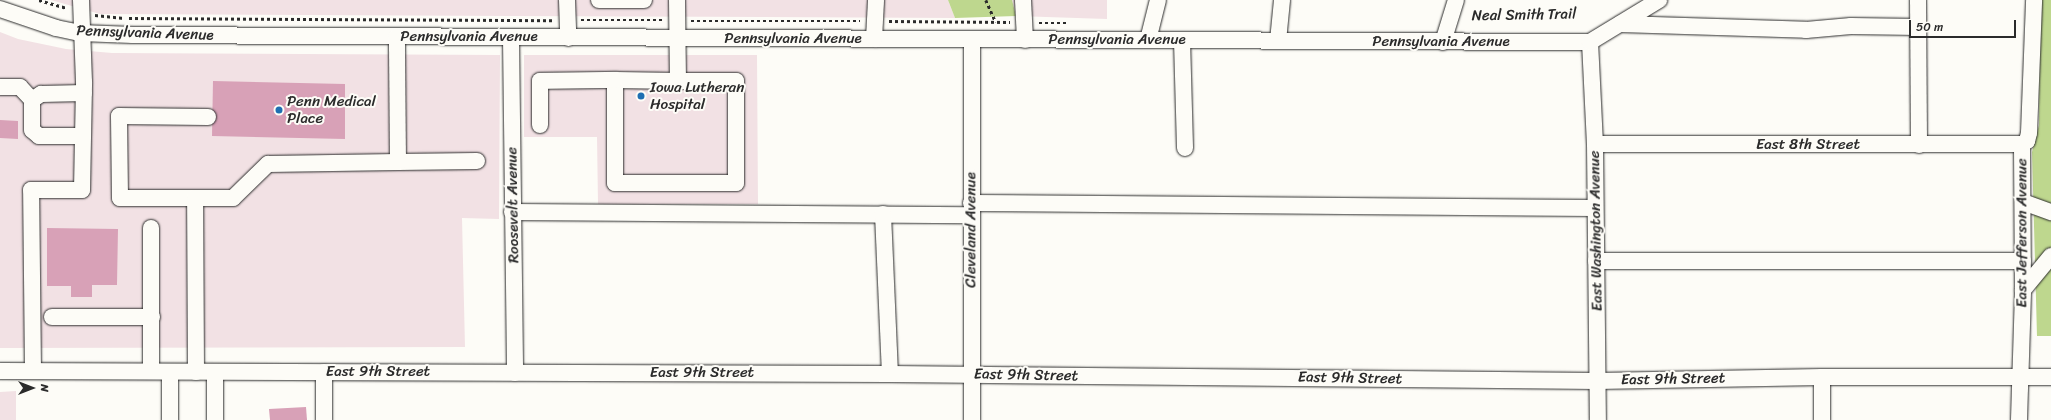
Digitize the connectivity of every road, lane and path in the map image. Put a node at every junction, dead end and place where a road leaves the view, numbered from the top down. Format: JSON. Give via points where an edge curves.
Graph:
{"nodes":[{"id":1,"x":39,"y":0,"type":"edge"},
{"id":2,"x":567,"y":0,"type":"edge"},
{"id":3,"x":599,"y":0,"type":"edge"},
{"id":4,"x":644,"y":0,"type":"edge"},
{"id":5,"x":677,"y":0,"type":"edge"},
{"id":6,"x":876,"y":0,"type":"edge"},
{"id":7,"x":986,"y":0,"type":"edge"},
{"id":8,"x":1023,"y":0,"type":"edge"},
{"id":9,"x":1158,"y":0,"type":"edge"},
{"id":10,"x":1282,"y":0,"type":"edge"},
{"id":11,"x":1456,"y":0,"type":"edge"},
{"id":12,"x":1659,"y":0,"type":"edge"},
{"id":13,"x":1918,"y":0,"type":"edge"},
{"id":14,"x":2034,"y":0,"type":"edge"},
{"id":15,"x":80,"y":6,"type":"edge"},
{"id":16,"x":0,"y":9,"type":"edge"},
{"id":17,"x":567,"y":20,"type":"junction"},
{"id":18,"x":677,"y":20,"type":"junction"},
{"id":19,"x":875,"y":21,"type":"junction"},
{"id":20,"x":1620,"y":24,"type":"junction"},
{"id":21,"x":1918,"y":27,"type":"junction"},
{"id":22,"x":80,"y":33,"type":"junction"},
{"id":23,"x":397,"y":37,"type":"junction"},
{"id":24,"x":511,"y":38,"type":"junction"},
{"id":25,"x":568,"y":38,"type":"junction"},
{"id":26,"x":677,"y":39,"type":"junction"},
{"id":27,"x":874,"y":39,"type":"junction"},
{"id":28,"x":972,"y":39,"type":"junction"},
{"id":29,"x":1025,"y":40,"type":"junction"},
{"id":30,"x":1148,"y":40,"type":"junction"},
{"id":31,"x":1182,"y":40,"type":"junction"},
{"id":32,"x":1278,"y":41,"type":"junction"},
{"id":33,"x":1443,"y":42,"type":"junction"},
{"id":34,"x":1590,"y":42,"type":"junction"},
{"id":35,"x":616,"y":80,"type":"junction"},
{"id":36,"x":678,"y":80,"type":"junction"},
{"id":37,"x":0,"y":87,"type":"edge"},
{"id":38,"x":84,"y":93,"type":"junction"},
{"id":39,"x":32,"y":100,"type":"junction"},
{"id":40,"x":208,"y":116,"type":"dead end"},
{"id":41,"x":540,"y":124,"type":"dead end"},
{"id":42,"x":83,"y":136,"type":"junction"},
{"id":43,"x":1595,"y":144,"type":"junction"},
{"id":44,"x":2022,"y":144,"type":"junction"},
{"id":45,"x":1919,"y":145,"type":"junction"},
{"id":46,"x":1185,"y":148,"type":"dead end"},
{"id":47,"x":477,"y":161,"type":"dead end"},
{"id":48,"x":398,"y":162,"type":"junction"},
{"id":49,"x":195,"y":198,"type":"junction"},
{"id":50,"x":2023,"y":202,"type":"junction"},
{"id":51,"x":1595,"y":208,"type":"junction"},
{"id":52,"x":971,"y":209,"type":"junction"},
{"id":53,"x":512,"y":212,"type":"junction"},
{"id":54,"x":2051,"y":212,"type":"edge"},
{"id":55,"x":883,"y":214,"type":"junction"},
{"id":56,"x":151,"y":228,"type":"dead end"},
{"id":57,"x":2051,"y":256,"type":"edge"},
{"id":58,"x":1596,"y":261,"type":"junction"},
{"id":59,"x":2023,"y":261,"type":"junction"},
{"id":60,"x":2023,"y":290,"type":"junction"},
{"id":61,"x":52,"y":317,"type":"dead end"},
{"id":62,"x":152,"y":317,"type":"junction"},
{"id":63,"x":0,"y":371,"type":"edge"},
{"id":64,"x":32,"y":371,"type":"junction"},
{"id":65,"x":151,"y":371,"type":"junction"},
{"id":66,"x":170,"y":372,"type":"junction"},
{"id":67,"x":196,"y":372,"type":"junction"},
{"id":68,"x":215,"y":372,"type":"junction"},
{"id":69,"x":324,"y":372,"type":"junction"},
{"id":70,"x":515,"y":373,"type":"junction"},
{"id":71,"x":890,"y":374,"type":"junction"},
{"id":72,"x":971,"y":375,"type":"junction"},
{"id":73,"x":1822,"y":377,"type":"junction"},
{"id":74,"x":2019,"y":377,"type":"junction"},
{"id":75,"x":2051,"y":377,"type":"edge"},
{"id":76,"x":1597,"y":381,"type":"junction"},
{"id":77,"x":170,"y":420,"type":"edge"},
{"id":78,"x":215,"y":420,"type":"edge"},
{"id":79,"x":324,"y":420,"type":"edge"},
{"id":80,"x":972,"y":420,"type":"edge"},
{"id":81,"x":1598,"y":420,"type":"edge"},
{"id":82,"x":1822,"y":420,"type":"edge"},
{"id":83,"x":2019,"y":420,"type":"edge"}],
"edges":[{"from":1,"to":15,"type":"path"},
{"from":2,"to":17,"type":"street"},
{"from":3,"to":4,"type":"street"},
{"from":5,"to":18,"type":"street"},
{"from":6,"to":19,"type":"street"},
{"from":7,"to":19,"type":"path","via":[[996,22]]},
{"from":8,"to":29,"type":"street"},
{"from":9,"to":30,"type":"street"},
{"from":10,"to":32,"type":"street"},
{"from":11,"to":33,"type":"street"},
{"from":12,"to":20,"type":"street"},
{"from":13,"to":21,"type":"street"},
{"from":14,"to":44,"type":"street","name":"East Jefferson Avenue","via":[[2029,133],[2027,140]]},
{"from":15,"to":17,"type":"path","via":[[124,18]]},
{"from":15,"to":22,"type":"street"},
{"from":16,"to":22,"type":"street","name":"Pennsylvania Avenue","via":[[38,23]]},
{"from":17,"to":18,"type":"path"},
{"from":17,"to":25,"type":"street"},
{"from":18,"to":19,"type":"path"},
{"from":18,"to":26,"type":"street"},
{"from":19,"to":27,"type":"street"},
{"from":20,"to":21,"type":"street","via":[[1806,30],[1851,26]]},
{"from":20,"to":34,"type":"street"},
{"from":21,"to":45,"type":"street"},
{"from":22,"to":23,"type":"street","name":"Pennsylvania Avenue"},
{"from":22,"to":38,"type":"street"},
{"from":23,"to":24,"type":"street","name":"Pennsylvania Avenue"},
{"from":23,"to":48,"type":"street"},
{"from":24,"to":25,"type":"street","name":"Pennsylvania Avenue"},
{"from":24,"to":53,"type":"street","name":"Roosevelt Avenue"},
{"from":25,"to":26,"type":"street","name":"Pennsylvania Avenue"},
{"from":26,"to":27,"type":"street","name":"Pennsylvania Avenue"},
{"from":26,"to":36,"type":"street"},
{"from":27,"to":28,"type":"street","name":"Pennsylvania Avenue"},
{"from":28,"to":29,"type":"street","name":"Pennsylvania Avenue"},
{"from":28,"to":52,"type":"street","name":"Cleveland Avenue"},
{"from":29,"to":30,"type":"street","name":"Pennsylvania Avenue"},
{"from":30,"to":31,"type":"street","name":"Pennsylvania Avenue"},
{"from":31,"to":32,"type":"street","name":"Pennsylvania Avenue"},
{"from":31,"to":46,"type":"street"},
{"from":32,"to":33,"type":"street","name":"Pennsylvania Avenue"},
{"from":33,"to":34,"type":"street","name":"Pennsylvania Avenue"},
{"from":34,"to":43,"type":"street","name":"East Washington Avenue"},
{"from":35,"to":36,"type":"street"},
{"from":35,"to":36,"type":"street","via":[[615,183],[736,183],[736,80]]},
{"from":35,"to":41,"type":"street","via":[[540,81]]},
{"from":37,"to":39,"type":"street","via":[[20,87]]},
{"from":38,"to":39,"type":"street","via":[[41,94]]},
{"from":38,"to":42,"type":"street"},
{"from":39,"to":42,"type":"street","via":[[32,130],[39,136]]},
{"from":40,"to":49,"type":"street","via":[[119,116],[120,198]]},
{"from":42,"to":64,"type":"street","via":[[82,190],[31,190]]},
{"from":43,"to":45,"type":"street","name":"East 8th Street"},
{"from":43,"to":51,"type":"street","name":"East Washington Avenue"},
{"from":44,"to":45,"type":"street","name":"East 8th Street"},
{"from":44,"to":50,"type":"street","name":"East Jefferson Avenue"},
{"from":47,"to":48,"type":"street"},
{"from":48,"to":49,"type":"street","via":[[268,164],[232,198]]},
{"from":49,"to":67,"type":"street"},
{"from":50,"to":54,"type":"street"},
{"from":50,"to":59,"type":"street","name":"East Jefferson Avenue"},
{"from":51,"to":52,"type":"street"},
{"from":51,"to":58,"type":"street","name":"East Washington Avenue"},
{"from":52,"to":55,"type":"street"},
{"from":52,"to":72,"type":"street","name":"Cleveland Avenue"},
{"from":53,"to":55,"type":"street"},
{"from":53,"to":70,"type":"street","name":"Roosevelt Avenue"},
{"from":55,"to":71,"type":"street"},
{"from":56,"to":62,"type":"street"},
{"from":57,"to":60,"type":"street"},
{"from":58,"to":59,"type":"street"},
{"from":58,"to":76,"type":"street","name":"East Washington Avenue"},
{"from":59,"to":60,"type":"street","name":"East Jefferson Avenue"},
{"from":60,"to":74,"type":"street","name":"East Jefferson Avenue"},
{"from":61,"to":62,"type":"street"},
{"from":62,"to":65,"type":"street"},
{"from":63,"to":64,"type":"street","name":"East 9th Street"},
{"from":64,"to":65,"type":"street","name":"East 9th Street"},
{"from":65,"to":66,"type":"street","name":"East 9th Street"},
{"from":66,"to":67,"type":"street","name":"East 9th Street"},
{"from":66,"to":77,"type":"street"},
{"from":67,"to":68,"type":"street","name":"East 9th Street"},
{"from":68,"to":69,"type":"street","name":"East 9th Street"},
{"from":68,"to":78,"type":"street"},
{"from":69,"to":70,"type":"street","name":"East 9th Street"},
{"from":69,"to":79,"type":"street"},
{"from":70,"to":71,"type":"street","name":"East 9th Street"},
{"from":71,"to":72,"type":"street","name":"East 9th Street"},
{"from":72,"to":76,"type":"street","name":"East 9th Street"},
{"from":72,"to":80,"type":"street","name":"Cleveland Avenue"},
{"from":73,"to":74,"type":"street","name":"East 9th Street"},
{"from":73,"to":76,"type":"street","name":"East 9th Street"},
{"from":73,"to":82,"type":"street"},
{"from":74,"to":75,"type":"street","name":"East 9th Street"},
{"from":74,"to":83,"type":"street","name":"East Jefferson Avenue"},
{"from":76,"to":81,"type":"street","name":"East Washington Avenue"}]}
